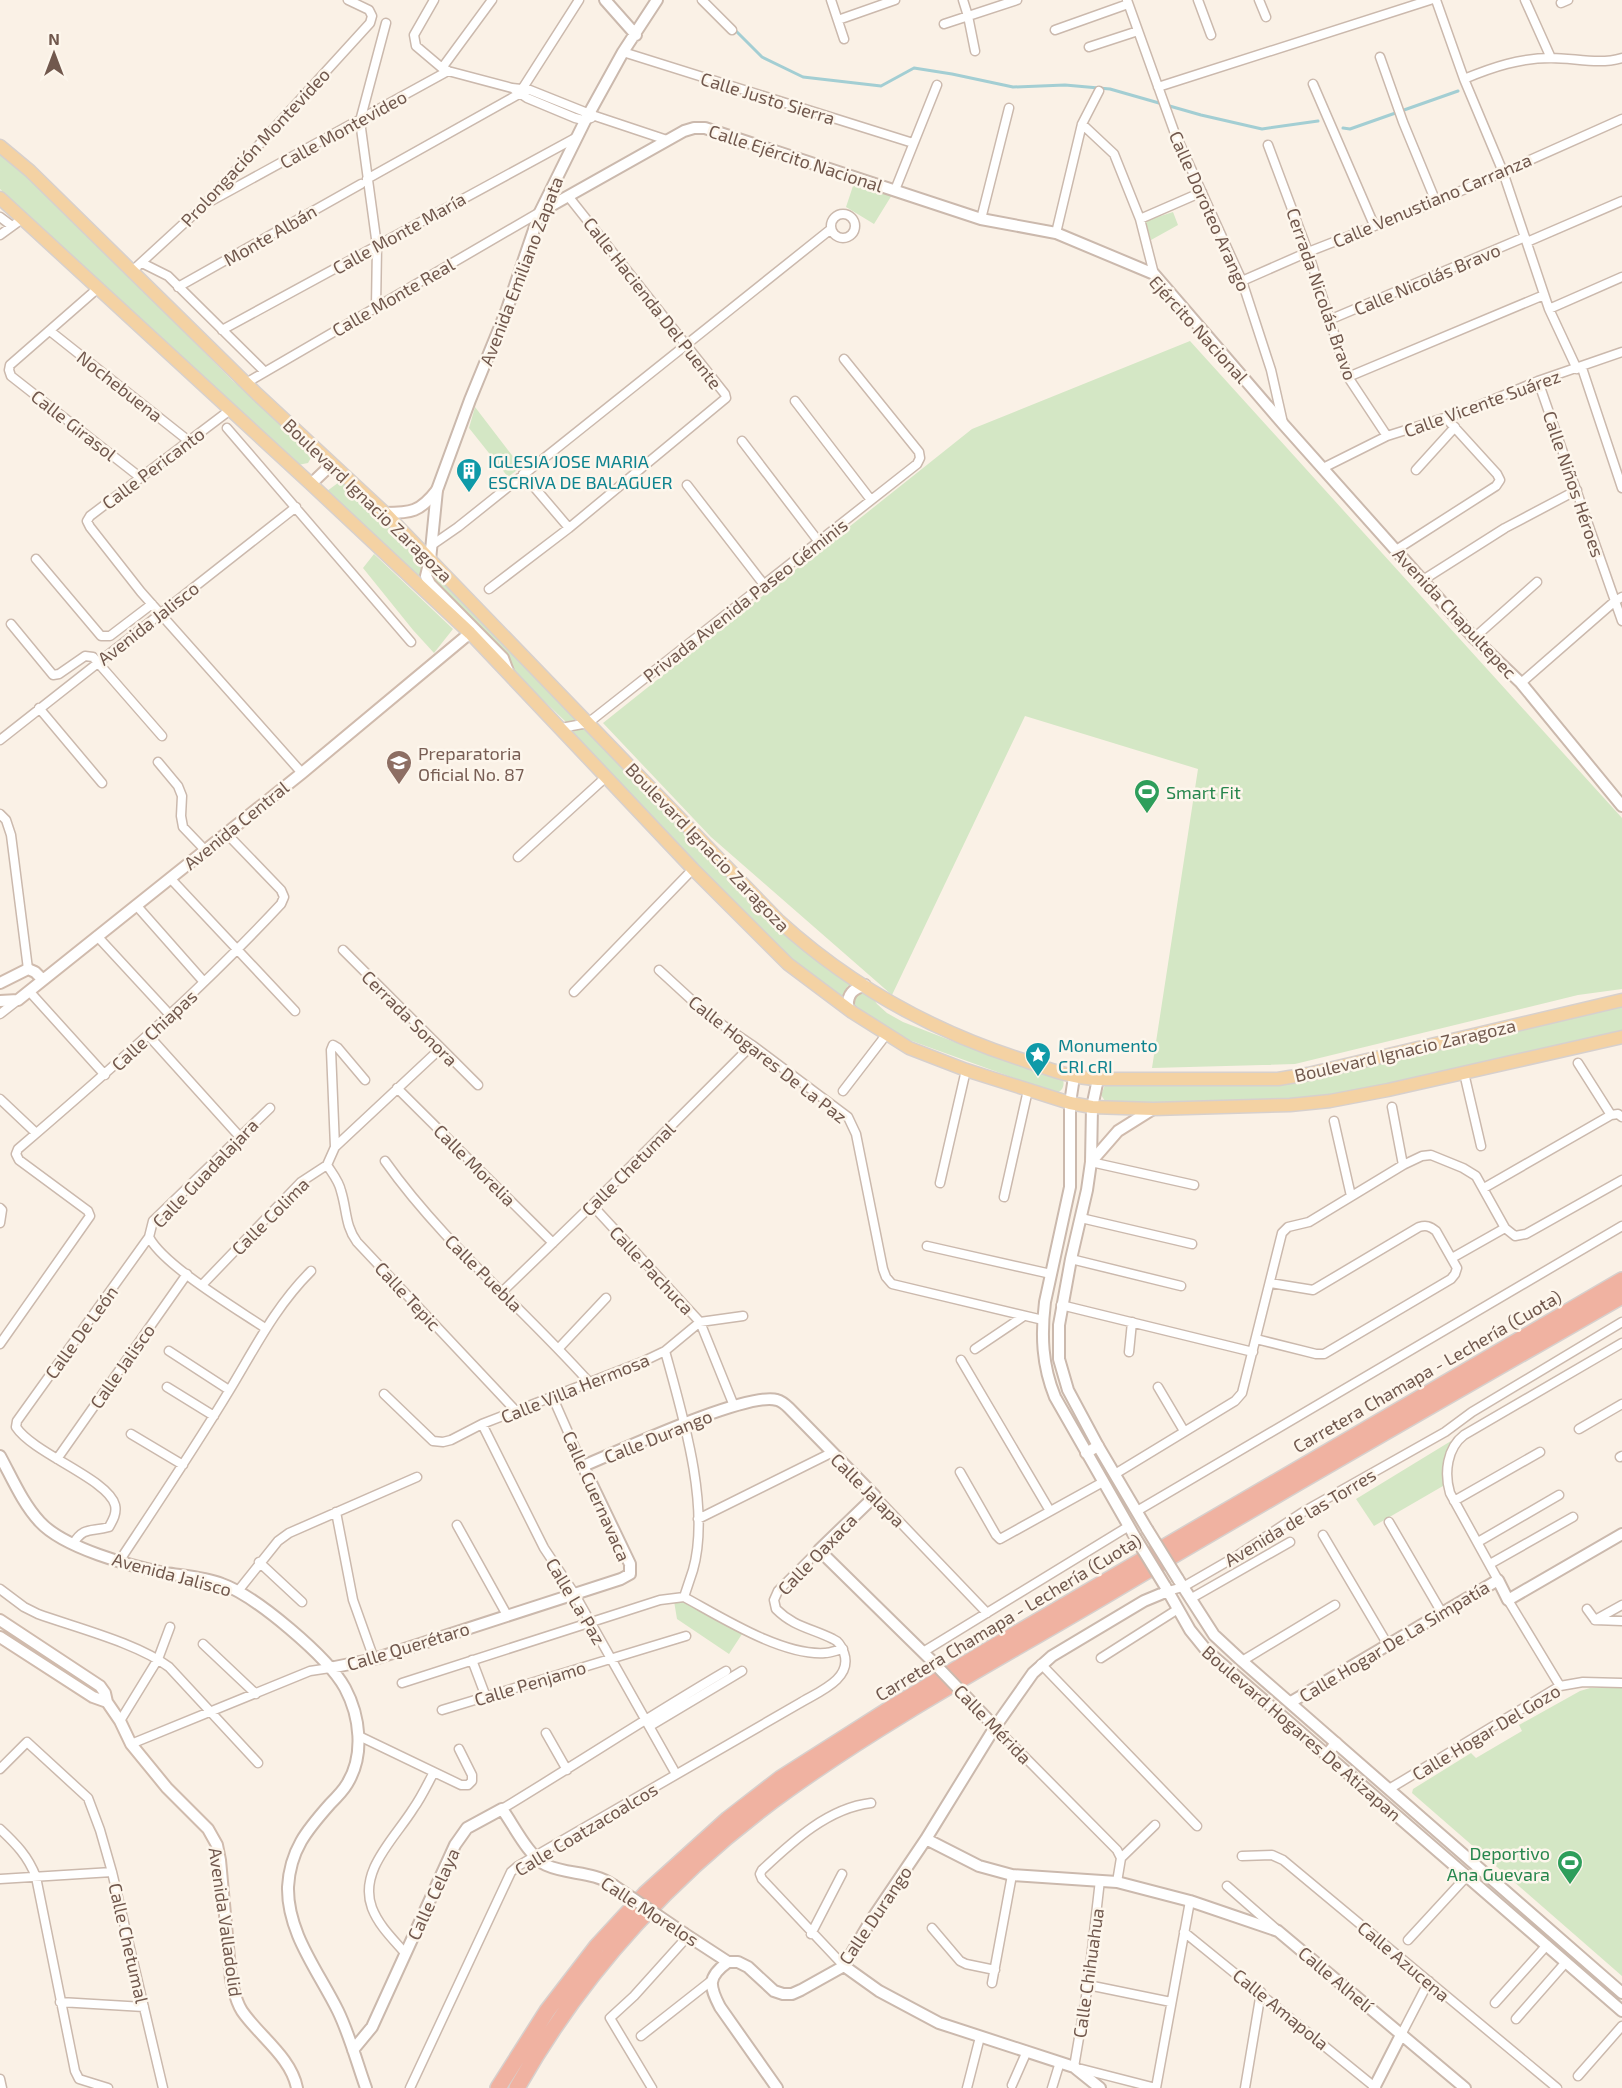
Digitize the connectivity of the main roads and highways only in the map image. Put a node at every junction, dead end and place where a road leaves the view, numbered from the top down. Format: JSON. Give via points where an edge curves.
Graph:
{"nodes":[{"id":1,"x":0,"y":146,"type":"edge"},
{"id":2,"x":0,"y":198,"type":"edge"},
{"id":3,"x":1622,"y":1000,"type":"edge"},
{"id":4,"x":1622,"y":1037,"type":"edge"},
{"id":5,"x":1622,"y":1280,"type":"edge"},
{"id":6,"x":1622,"y":1296,"type":"edge"},
{"id":7,"x":498,"y":2088,"type":"edge"},
{"id":8,"x":517,"y":2088,"type":"edge"}],
"edges":[{"from":1,"to":3,"type":"main road","name":"Boulevard Ignacio Zaragoza","via":[[385,513],[778,920],[828,961],[909,1013],[944,1031],[1074,1077],[1278,1079]]},
{"from":2,"to":4,"type":"main road","name":"Boulevard Ignacio Zaragoza","via":[[17,222],[97,289],[470,633],[788,964],[909,1048],[1070,1103],[1153,1109],[1330,1101]]},
{"from":5,"to":7,"type":"highway","name":"Carretera Chamapa - Lechería (Cuota)","via":[[891,1708],[781,1778],[728,1819],[645,1894],[597,1946],[547,2011]]},
{"from":6,"to":8,"type":"highway","name":"Carretera Chamapa - Lechería (Cuota)","via":[[1014,1649],[789,1789],[737,1828],[656,1901],[576,1997]]}]}
